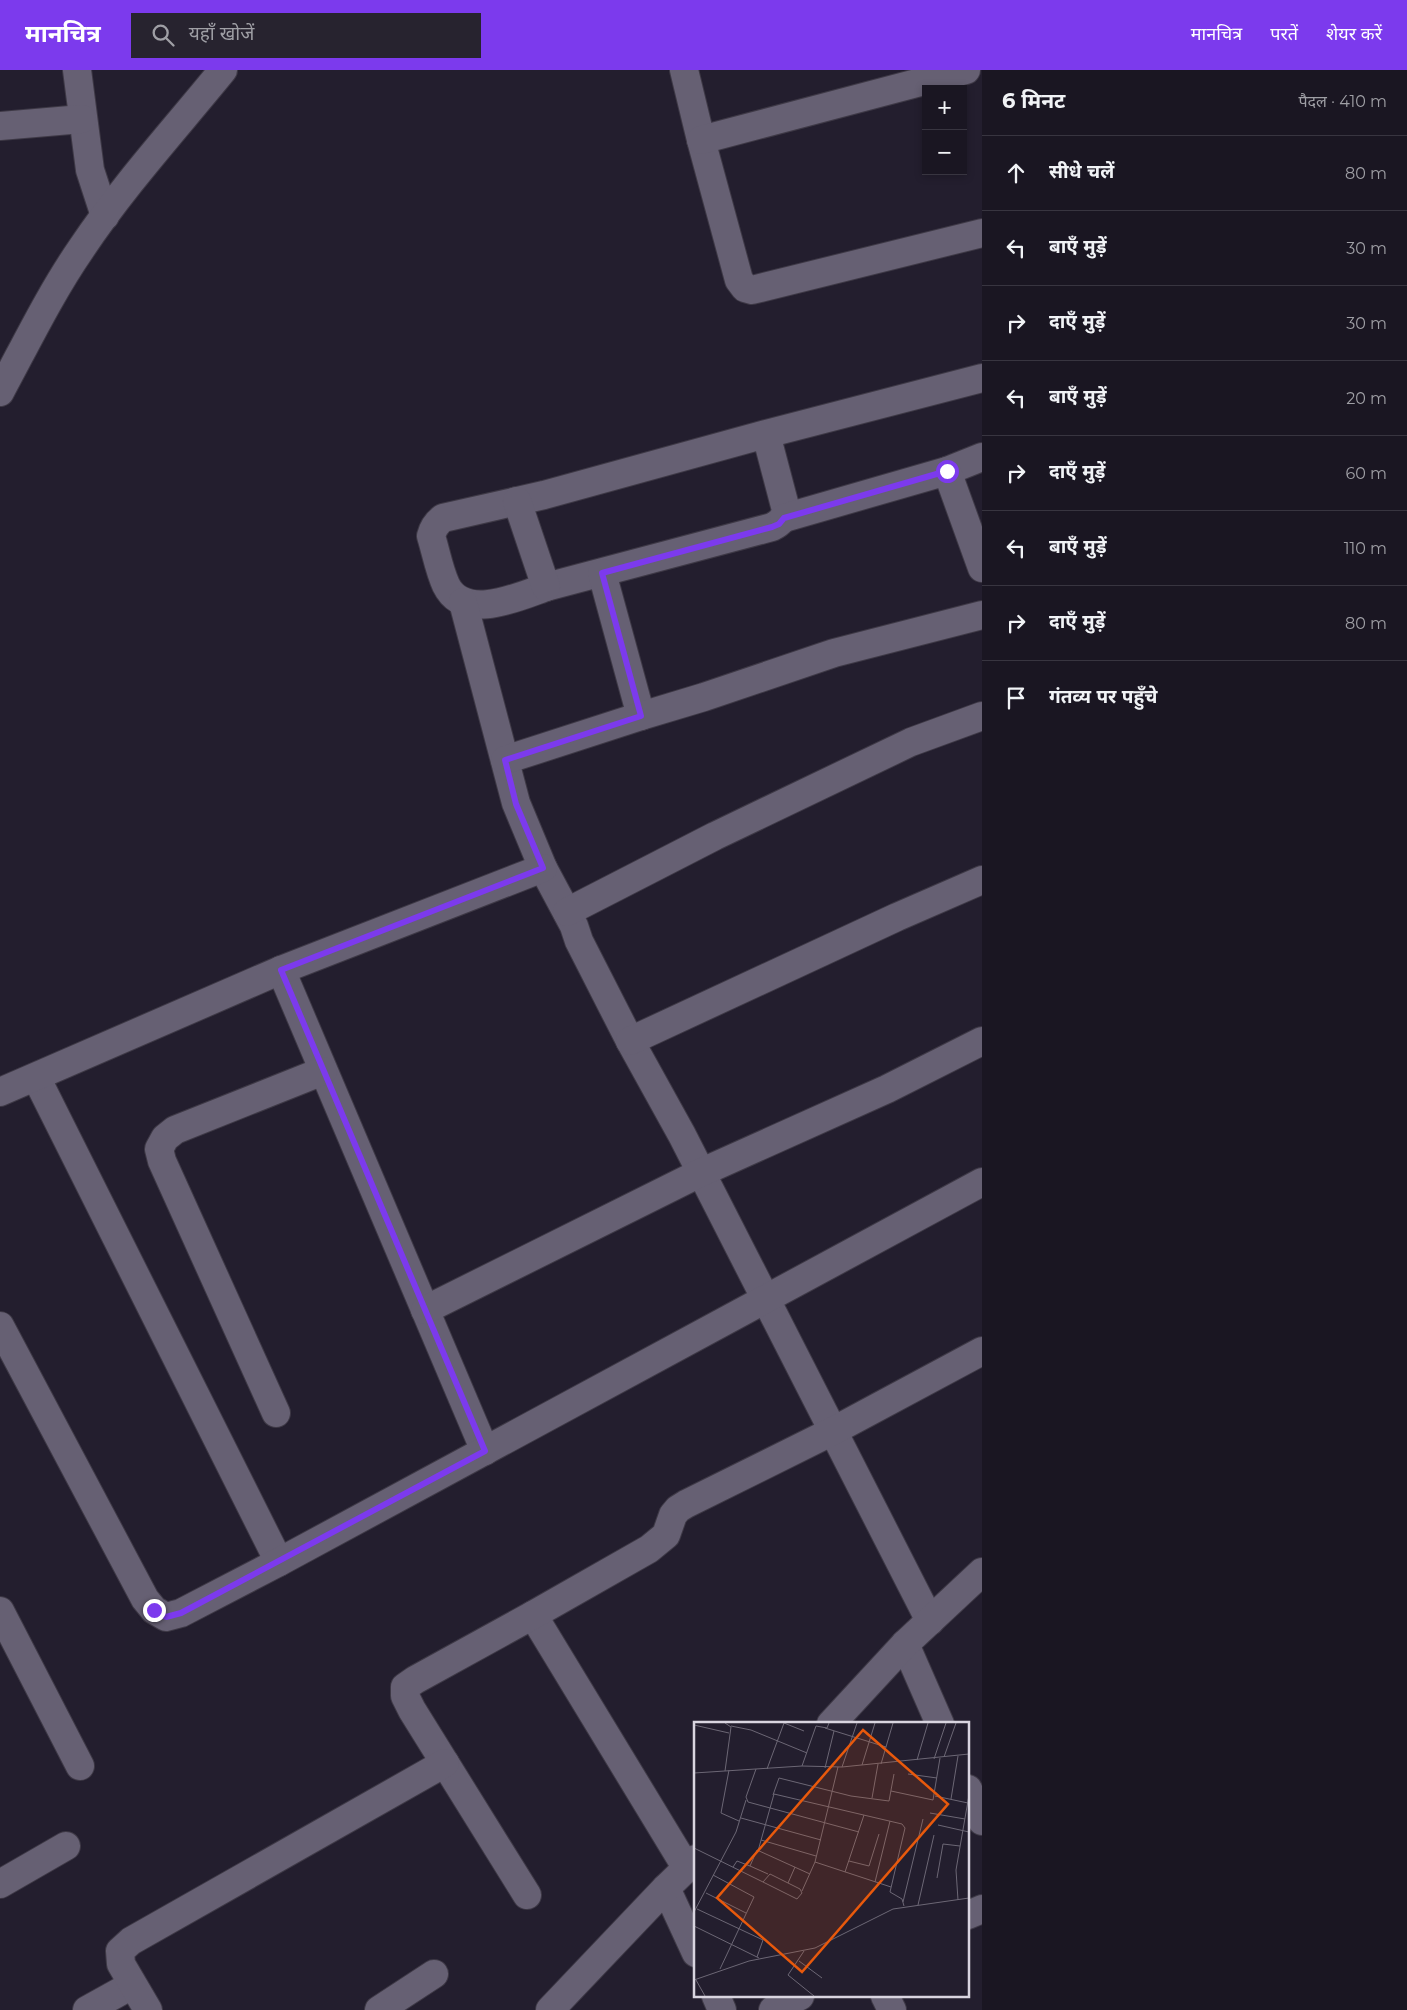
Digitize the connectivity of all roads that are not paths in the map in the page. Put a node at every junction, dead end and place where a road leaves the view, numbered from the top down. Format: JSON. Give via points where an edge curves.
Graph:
{"nodes":[{"id":1,"x":77,"y":70,"type":"edge"},
{"id":2,"x":223,"y":70,"type":"edge"},
{"id":3,"x":684,"y":70,"type":"edge"},
{"id":4,"x":966,"y":70,"type":"edge"},
{"id":5,"x":82,"y":119,"type":"junction"},
{"id":6,"x":0,"y":126,"type":"edge"},
{"id":7,"x":701,"y":140,"type":"junction"},
{"id":8,"x":105,"y":216,"type":"junction"},
{"id":9,"x":982,"y":233,"type":"edge"},
{"id":10,"x":982,"y":378,"type":"edge"},
{"id":11,"x":0,"y":392,"type":"edge"},
{"id":12,"x":766,"y":434,"type":"junction"},
{"id":13,"x":982,"y":457,"type":"edge"},
{"id":14,"x":947,"y":471,"type":"junction"},
{"id":15,"x":516,"y":501,"type":"junction"},
{"id":16,"x":784,"y":518,"type":"junction"},
{"id":17,"x":982,"y":568,"type":"edge"},
{"id":18,"x":602,"y":573,"type":"junction"},
{"id":19,"x":546,"y":587,"type":"junction"},
{"id":20,"x":463,"y":602,"type":"junction"},
{"id":21,"x":981,"y":618,"type":"edge"},
{"id":22,"x":641,"y":716,"type":"junction"},
{"id":23,"x":982,"y":716,"type":"edge"},
{"id":24,"x":505,"y":760,"type":"junction"},
{"id":25,"x":543,"y":868,"type":"junction"},
{"id":26,"x":982,"y":880,"type":"edge"},
{"id":27,"x":567,"y":912,"type":"junction"},
{"id":28,"x":281,"y":970,"type":"junction"},
{"id":29,"x":630,"y":1041,"type":"junction"},
{"id":30,"x":982,"y":1041,"type":"edge"},
{"id":31,"x":323,"y":1071,"type":"junction"},
{"id":32,"x":36,"y":1077,"type":"junction"},
{"id":33,"x":0,"y":1092,"type":"edge"},
{"id":34,"x":700,"y":1173,"type":"junction"},
{"id":35,"x":982,"y":1182,"type":"edge"},
{"id":36,"x":766,"y":1300,"type":"junction"},
{"id":37,"x":425,"y":1310,"type":"junction"},
{"id":38,"x":0,"y":1326,"type":"edge"},
{"id":39,"x":982,"y":1351,"type":"edge"},
{"id":40,"x":276,"y":1413,"type":"dead end"},
{"id":41,"x":833,"y":1431,"type":"junction"},
{"id":42,"x":485,"y":1451,"type":"junction"},
{"id":43,"x":279,"y":1562,"type":"junction"},
{"id":44,"x":982,"y":1572,"type":"edge"},
{"id":45,"x":0,"y":1611,"type":"edge"},
{"id":46,"x":533,"y":1615,"type":"junction"},
{"id":47,"x":930,"y":1620,"type":"junction"},
{"id":48,"x":905,"y":1644,"type":"junction"},
{"id":49,"x":833,"y":1722,"type":"edge"},
{"id":50,"x":939,"y":1722,"type":"edge"},
{"id":51,"x":445,"y":1763,"type":"junction"},
{"id":52,"x":80,"y":1766,"type":"dead end"},
{"id":53,"x":969,"y":1791,"type":"edge"},
{"id":54,"x":982,"y":1821,"type":"edge"},
{"id":55,"x":66,"y":1846,"type":"dead end"},
{"id":56,"x":691,"y":1863,"type":"edge"},
{"id":57,"x":0,"y":1884,"type":"edge"},
{"id":58,"x":666,"y":1888,"type":"junction"},
{"id":59,"x":527,"y":1895,"type":"dead end"},
{"id":60,"x":982,"y":1909,"type":"edge"},
{"id":61,"x":969,"y":1915,"type":"edge"},
{"id":62,"x":694,"y":1949,"type":"edge"},
{"id":63,"x":434,"y":1974,"type":"dead end"},
{"id":64,"x":132,"y":1985,"type":"junction"},
{"id":65,"x":717,"y":1998,"type":"edge"},
{"id":66,"x":796,"y":1998,"type":"edge"},
{"id":67,"x":886,"y":1998,"type":"edge"},
{"id":68,"x":87,"y":2010,"type":"edge"},
{"id":69,"x":148,"y":2010,"type":"edge"},
{"id":70,"x":379,"y":2010,"type":"edge"},
{"id":71,"x":550,"y":2010,"type":"edge"},
{"id":72,"x":722,"y":2010,"type":"edge"},
{"id":73,"x":773,"y":2010,"type":"edge"},
{"id":74,"x":892,"y":2010,"type":"edge"}],
"edges":[{"from":1,"to":5,"type":"street"},
{"from":2,"to":8,"type":"street"},
{"from":3,"to":7,"type":"street"},
{"from":4,"to":7,"type":"street"},
{"from":5,"to":6,"type":"street"},
{"from":5,"to":8,"type":"street","via":[[90,170]]},
{"from":7,"to":9,"type":"street","via":[[739,280],[745,288],[752,290]]},
{"from":8,"to":11,"type":"street","via":[[50,299]]},
{"from":10,"to":12,"type":"street"},
{"from":12,"to":15,"type":"street"},
{"from":12,"to":16,"type":"street","via":[[786,510]]},
{"from":13,"to":14,"type":"street"},
{"from":14,"to":16,"type":"street"},
{"from":14,"to":17,"type":"street"},
{"from":15,"to":19,"type":"street"},
{"from":15,"to":20,"type":"street","via":[[443,518],[433,528],[431,536],[446,586]]},
{"from":16,"to":18,"type":"street","via":[[772,527]]},
{"from":18,"to":19,"type":"street"},
{"from":18,"to":22,"type":"street"},
{"from":19,"to":20,"type":"street","via":[[488,604]]},
{"from":20,"to":24,"type":"street"},
{"from":21,"to":22,"type":"street","via":[[834,652]]},
{"from":22,"to":24,"type":"street"},
{"from":23,"to":27,"type":"street","via":[[902,746]]},
{"from":24,"to":25,"type":"street","via":[[516,804]]},
{"from":25,"to":27,"type":"street"},
{"from":25,"to":28,"type":"street"},
{"from":26,"to":29,"type":"street"},
{"from":27,"to":29,"type":"street"},
{"from":28,"to":31,"type":"street"},
{"from":28,"to":32,"type":"street"},
{"from":29,"to":34,"type":"street"},
{"from":30,"to":34,"type":"street","via":[[887,1089]]},
{"from":31,"to":37,"type":"street"},
{"from":31,"to":40,"type":"street","via":[[175,1130],[158,1149]]},
{"from":32,"to":33,"type":"street"},
{"from":32,"to":43,"type":"street"},
{"from":34,"to":36,"type":"street"},
{"from":34,"to":37,"type":"street"},
{"from":35,"to":36,"type":"street"},
{"from":36,"to":41,"type":"street"},
{"from":36,"to":42,"type":"street"},
{"from":37,"to":42,"type":"street"},
{"from":38,"to":43,"type":"street","via":[[144,1598],[154,1610],[166,1617],[181,1613]]},
{"from":39,"to":41,"type":"street"},
{"from":41,"to":46,"type":"street","via":[[686,1504],[678,1509],[666,1535],[654,1546]]},
{"from":41,"to":47,"type":"street"},
{"from":42,"to":43,"type":"street"},
{"from":44,"to":47,"type":"street"},
{"from":45,"to":52,"type":"street"},
{"from":46,"to":51,"type":"street","via":[[406,1687],[405,1696]]},
{"from":46,"to":56,"type":"street"},
{"from":47,"to":48,"type":"street"},
{"from":48,"to":49,"type":"street"},
{"from":48,"to":50,"type":"street"},
{"from":51,"to":59,"type":"street"},
{"from":51,"to":64,"type":"street","via":[[131,1941],[120,1951],[121,1964]]},
{"from":53,"to":54,"type":"street"},
{"from":55,"to":57,"type":"street"},
{"from":56,"to":58,"type":"street"},
{"from":58,"to":62,"type":"street"},
{"from":58,"to":71,"type":"street"},
{"from":60,"to":61,"type":"street"},
{"from":63,"to":70,"type":"street"},
{"from":64,"to":68,"type":"street"},
{"from":64,"to":69,"type":"street"},
{"from":65,"to":72,"type":"street"},
{"from":66,"to":73,"type":"street"},
{"from":67,"to":74,"type":"street"}]}
